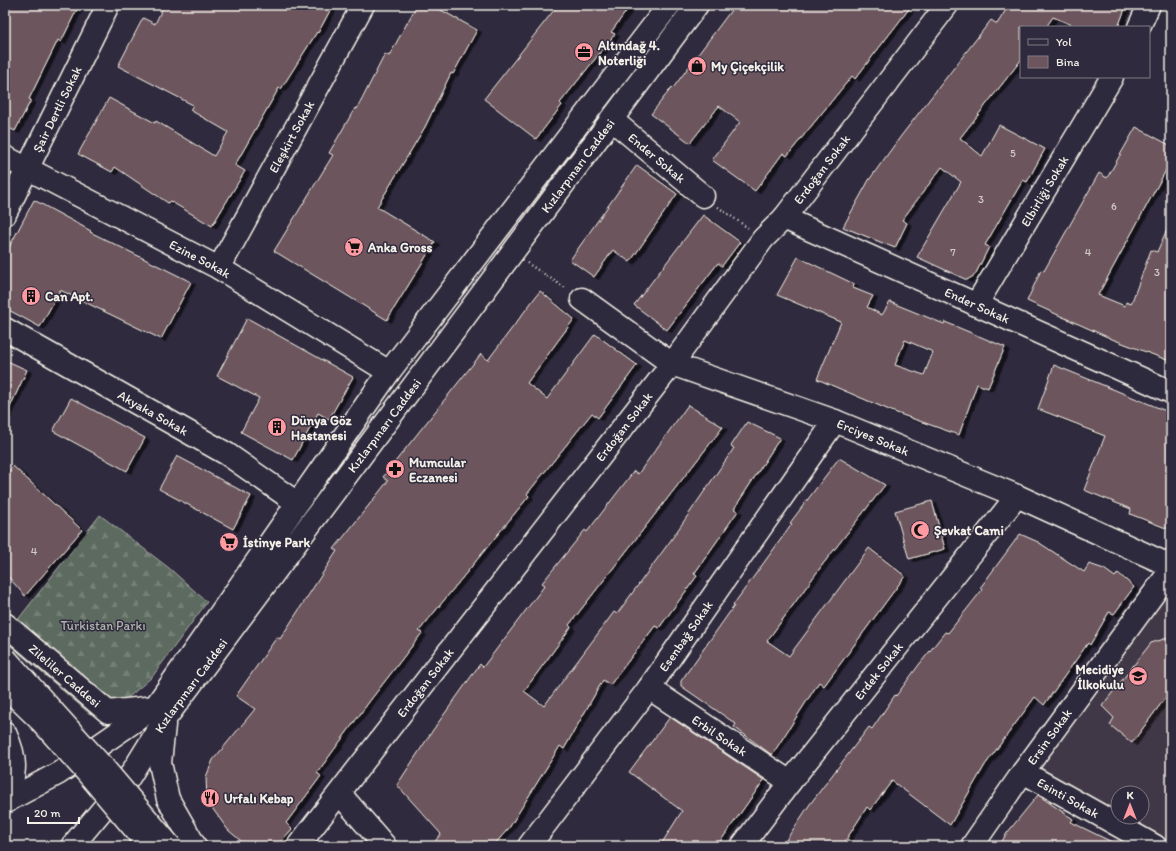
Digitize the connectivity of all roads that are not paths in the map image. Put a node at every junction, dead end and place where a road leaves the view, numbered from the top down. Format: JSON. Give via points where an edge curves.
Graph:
{"nodes":[{"id":1,"x":108,"y":5,"type":"edge"},
{"id":2,"x":363,"y":5,"type":"edge"},
{"id":3,"x":669,"y":5,"type":"edge"},
{"id":4,"x":697,"y":5,"type":"edge"},
{"id":5,"x":947,"y":5,"type":"edge"},
{"id":6,"x":1149,"y":5,"type":"edge"},
{"id":7,"x":1139,"y":26,"type":"edge"},
{"id":8,"x":1111,"y":78,"type":"edge"},
{"id":9,"x":611,"y":119,"type":"junction"},
{"id":10,"x":5,"y":157,"type":"edge"},
{"id":11,"x":26,"y":169,"type":"junction"},
{"id":12,"x":704,"y":196,"type":"road end"},
{"id":13,"x":5,"y":214,"type":"edge"},
{"id":14,"x":784,"y":218,"type":"junction"},
{"id":15,"x":219,"y":268,"type":"junction"},
{"id":16,"x":582,"y":299,"type":"road end"},
{"id":17,"x":976,"y":305,"type":"junction"},
{"id":18,"x":5,"y":329,"type":"edge"},
{"id":19,"x":672,"y":364,"type":"junction"},
{"id":20,"x":389,"y":372,"type":"junction"},
{"id":21,"x":1171,"y":392,"type":"edge"},
{"id":22,"x":835,"y":421,"type":"junction"},
{"id":23,"x":1017,"y":496,"type":"junction"},
{"id":24,"x":297,"y":503,"type":"junction"},
{"id":25,"x":1171,"y":566,"type":"edge"},
{"id":26,"x":1171,"y":570,"type":"edge"},
{"id":27,"x":5,"y":624,"type":"edge"},
{"id":28,"x":5,"y":658,"type":"edge"},
{"id":29,"x":5,"y":686,"type":"edge"},
{"id":30,"x":650,"y":688,"type":"junction"},
{"id":31,"x":160,"y":713,"type":"junction"},
{"id":32,"x":5,"y":733,"type":"edge"},
{"id":33,"x":96,"y":772,"type":"junction"},
{"id":34,"x":1023,"y":772,"type":"junction"},
{"id":35,"x":790,"y":782,"type":"junction"},
{"id":36,"x":340,"y":794,"type":"junction"},
{"id":37,"x":7,"y":802,"type":"edge"},
{"id":38,"x":747,"y":845,"type":"edge"},
{"id":39,"x":1151,"y":845,"type":"edge"},
{"id":40,"x":72,"y":846,"type":"edge"},
{"id":41,"x":149,"y":846,"type":"edge"},
{"id":42,"x":170,"y":846,"type":"edge"},
{"id":43,"x":195,"y":846,"type":"edge"},
{"id":44,"x":298,"y":846,"type":"edge"},
{"id":45,"x":385,"y":846,"type":"edge"},
{"id":46,"x":529,"y":846,"type":"edge"},
{"id":47,"x":972,"y":846,"type":"edge"}],
"edges":[{"from":1,"to":11,"type":"street","name":"Şair Dertli Sokak"},
{"from":2,"to":15,"type":"street","name":"Eleşkirt Sokak"},
{"from":3,"to":20,"type":"street","name":"Kızlarpınarı Caddesi"},
{"from":4,"to":9,"type":"street","name":"Kızlarpınarı Caddesi"},
{"from":5,"to":14,"type":"street","name":"Erdoğan Sokak"},
{"from":6,"to":7,"type":"street"},
{"from":8,"to":17,"type":"street","name":"Elbirliği Sokak"},
{"from":9,"to":12,"type":"street","name":"Ender Sokak"},
{"from":9,"to":31,"type":"street","name":"Kızlarpınarı Caddesi"},
{"from":10,"to":11,"type":"street","name":"Ezine Sokak"},
{"from":11,"to":13,"type":"street","name":"Şair Dertli Sokak"},
{"from":11,"to":15,"type":"street","name":"Ezine Sokak"},
{"from":14,"to":17,"type":"street","name":"Ender Sokak"},
{"from":14,"to":19,"type":"street","name":"Erdoğan Sokak","via":[[763,239]]},
{"from":15,"to":20,"type":"street","name":"Ezine Sokak"},
{"from":16,"to":19,"type":"street","name":"Erciyes Sokak"},
{"from":17,"to":21,"type":"street","name":"Ender Sokak"},
{"from":18,"to":24,"type":"street","name":"Akyaka Sokak","via":[[227,454]]},
{"from":19,"to":22,"type":"street","name":"Erciyes Sokak"},
{"from":19,"to":36,"type":"street","name":"Erdoğan Sokak"},
{"from":20,"to":24,"type":"street","name":"Kızlarpınarı Caddesi"},
{"from":22,"to":23,"type":"street","name":"Erciyes Sokak"},
{"from":22,"to":30,"type":"street","name":"Esenbağ Sokak"},
{"from":23,"to":25,"type":"street","name":"Erciyes Sokak"},
{"from":23,"to":35,"type":"street","name":"Erdek Sokak"},
{"from":24,"to":31,"type":"street","name":"Kızlarpınarı Caddesi"},
{"from":26,"to":34,"type":"street","name":"Ersin Sokak"},
{"from":27,"to":31,"type":"street","name":"Zileliler Caddesi","via":[[108,712]]},
{"from":28,"to":33,"type":"street","bridge":true},
{"from":29,"to":33,"type":"street","bridge":true},
{"from":30,"to":35,"type":"street","name":"Erbil Sokak"},
{"from":30,"to":46,"type":"street","name":"Esenbağ Sokak"},
{"from":31,"to":37,"type":"street","name":"Kızlarpınarı Caddesi"},
{"from":31,"to":40,"type":"street","name":"Kızlarpınarı Caddesi","via":[[128,779]]},
{"from":31,"to":43,"type":"street","via":[[160,763],[168,799]]},
{"from":32,"to":37,"type":"street","via":[[14,752],[14,775]]},
{"from":33,"to":41,"type":"street","bridge":true},
{"from":33,"to":42,"type":"street","bridge":true},
{"from":34,"to":39,"type":"street","name":"Esinti Sokak"},
{"from":34,"to":47,"type":"street","name":"Ersin Sokak"},
{"from":35,"to":38,"type":"street","name":"Erdek Sokak"},
{"from":36,"to":44,"type":"street","name":"Erdoğan Sokak"},
{"from":36,"to":45,"type":"street"}]}
